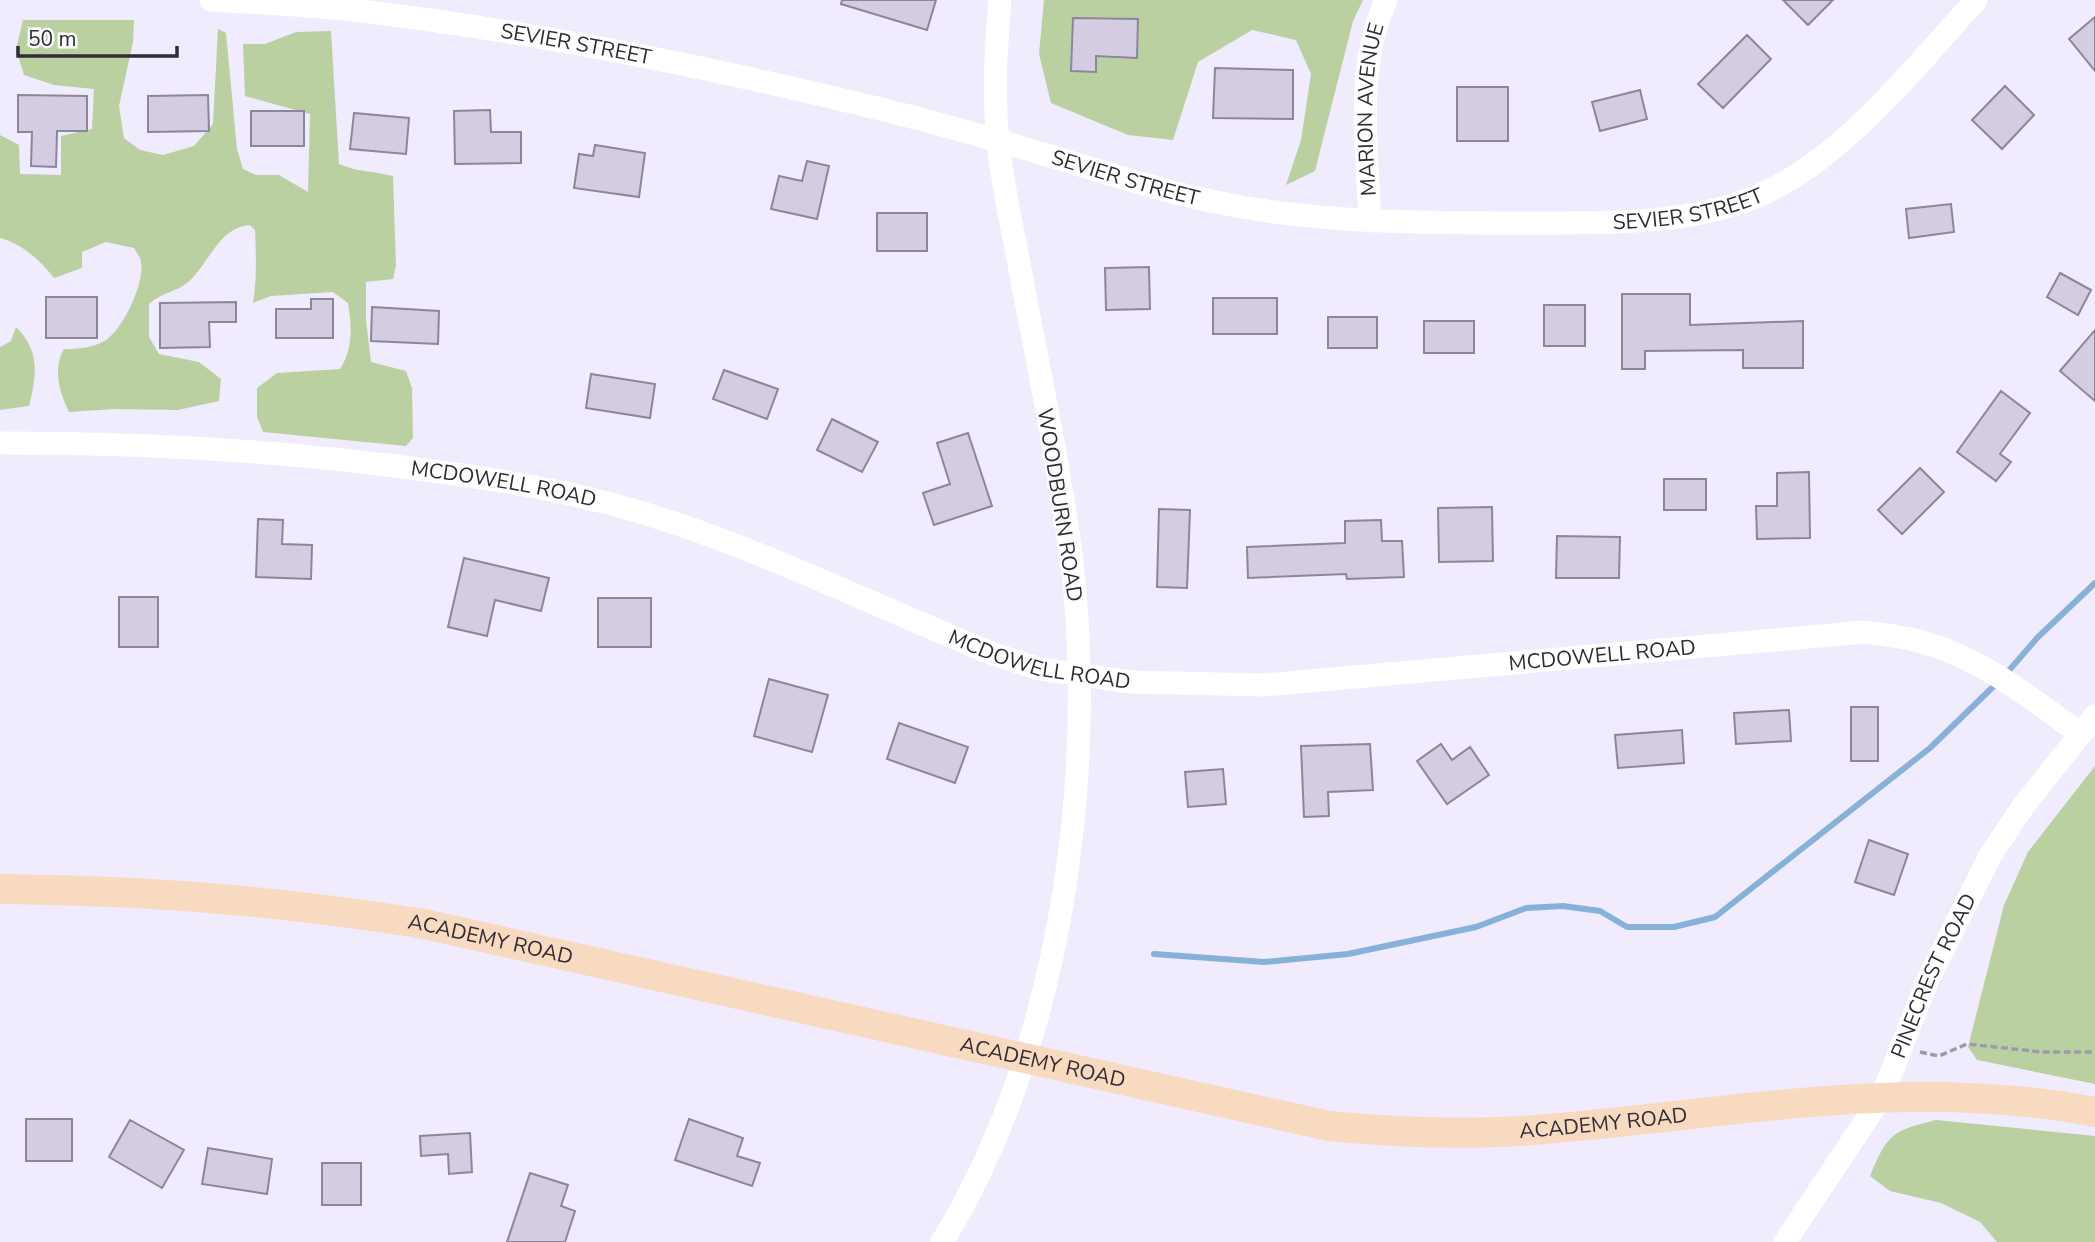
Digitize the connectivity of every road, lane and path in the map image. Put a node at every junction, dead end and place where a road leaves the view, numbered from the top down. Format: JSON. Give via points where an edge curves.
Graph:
{"nodes":[{"id":1,"x":211,"y":0,"type":"edge"},
{"id":2,"x":1000,"y":0,"type":"edge"},
{"id":3,"x":1386,"y":0,"type":"edge"},
{"id":4,"x":1976,"y":0,"type":"edge"},
{"id":5,"x":998,"y":140,"type":"junction"},
{"id":6,"x":1370,"y":221,"type":"junction"},
{"id":7,"x":0,"y":443,"type":"edge"},
{"id":8,"x":1079,"y":675,"type":"junction"},
{"id":9,"x":2088,"y":725,"type":"edge"},
{"id":10,"x":0,"y":889,"type":"edge"},
{"id":11,"x":1901,"y":1048,"type":"junction"},
{"id":12,"x":2095,"y":1052,"type":"edge"},
{"id":13,"x":1025,"y":1060,"type":"junction"},
{"id":14,"x":1882,"y":1096,"type":"junction"},
{"id":15,"x":2095,"y":1112,"type":"edge"},
{"id":16,"x":942,"y":1242,"type":"edge"},
{"id":17,"x":1785,"y":1242,"type":"edge"}],
"edges":[{"from":1,"to":5,"type":"street","name":"SEVIER STREET","via":[[358,11],[596,47],[858,104]]},
{"from":2,"to":5,"type":"street","name":"WOODBURN ROAD"},
{"from":3,"to":6,"type":"street","name":"MARION AVENUE","via":[[1365,84]]},
{"from":4,"to":6,"type":"street","name":"SEVIER STREET","via":[[1845,139],[1798,176],[1749,200],[1685,216],[1643,219]]},
{"from":5,"to":6,"type":"street","name":"SEVIER STREET","via":[[1196,198]]},
{"from":5,"to":8,"type":"street","name":"WOODBURN ROAD","via":[[1066,514],[1076,589]]},
{"from":7,"to":8,"type":"street","name":"MCDOWELL ROAD","via":[[129,443],[319,456],[556,491],[704,535],[996,654],[1040,669]]},
{"from":8,"to":9,"type":"street","name":"MCDOWELL ROAD","via":[[1131,682],[1264,685],[1865,632],[1918,641],[1952,653]]},
{"from":8,"to":13,"type":"street","name":"WOODBURN ROAD","via":[[1073,822],[1049,968]]},
{"from":9,"to":11,"type":"street","name":"PINECREST ROAD","via":[[1990,856],[1929,977]]},
{"from":10,"to":13,"type":"main road","name":"ACADEMY ROAD","via":[[103,889],[211,897],[424,924]]},
{"from":11,"to":12,"type":"path","via":[[1939,1056],[1967,1044]]},
{"from":11,"to":14,"type":"street","name":"PINECREST ROAD"},
{"from":13,"to":14,"type":"main road","name":"ACADEMY ROAD","via":[[1278,1117],[1395,1132],[1520,1131]]},
{"from":13,"to":16,"type":"street","name":"WOODBURN ROAD","via":[[980,1170]]},
{"from":14,"to":15,"type":"main road","name":"ACADEMY ROAD","via":[[2004,1100]]},
{"from":14,"to":17,"type":"street","name":"PINECREST ROAD"}]}
